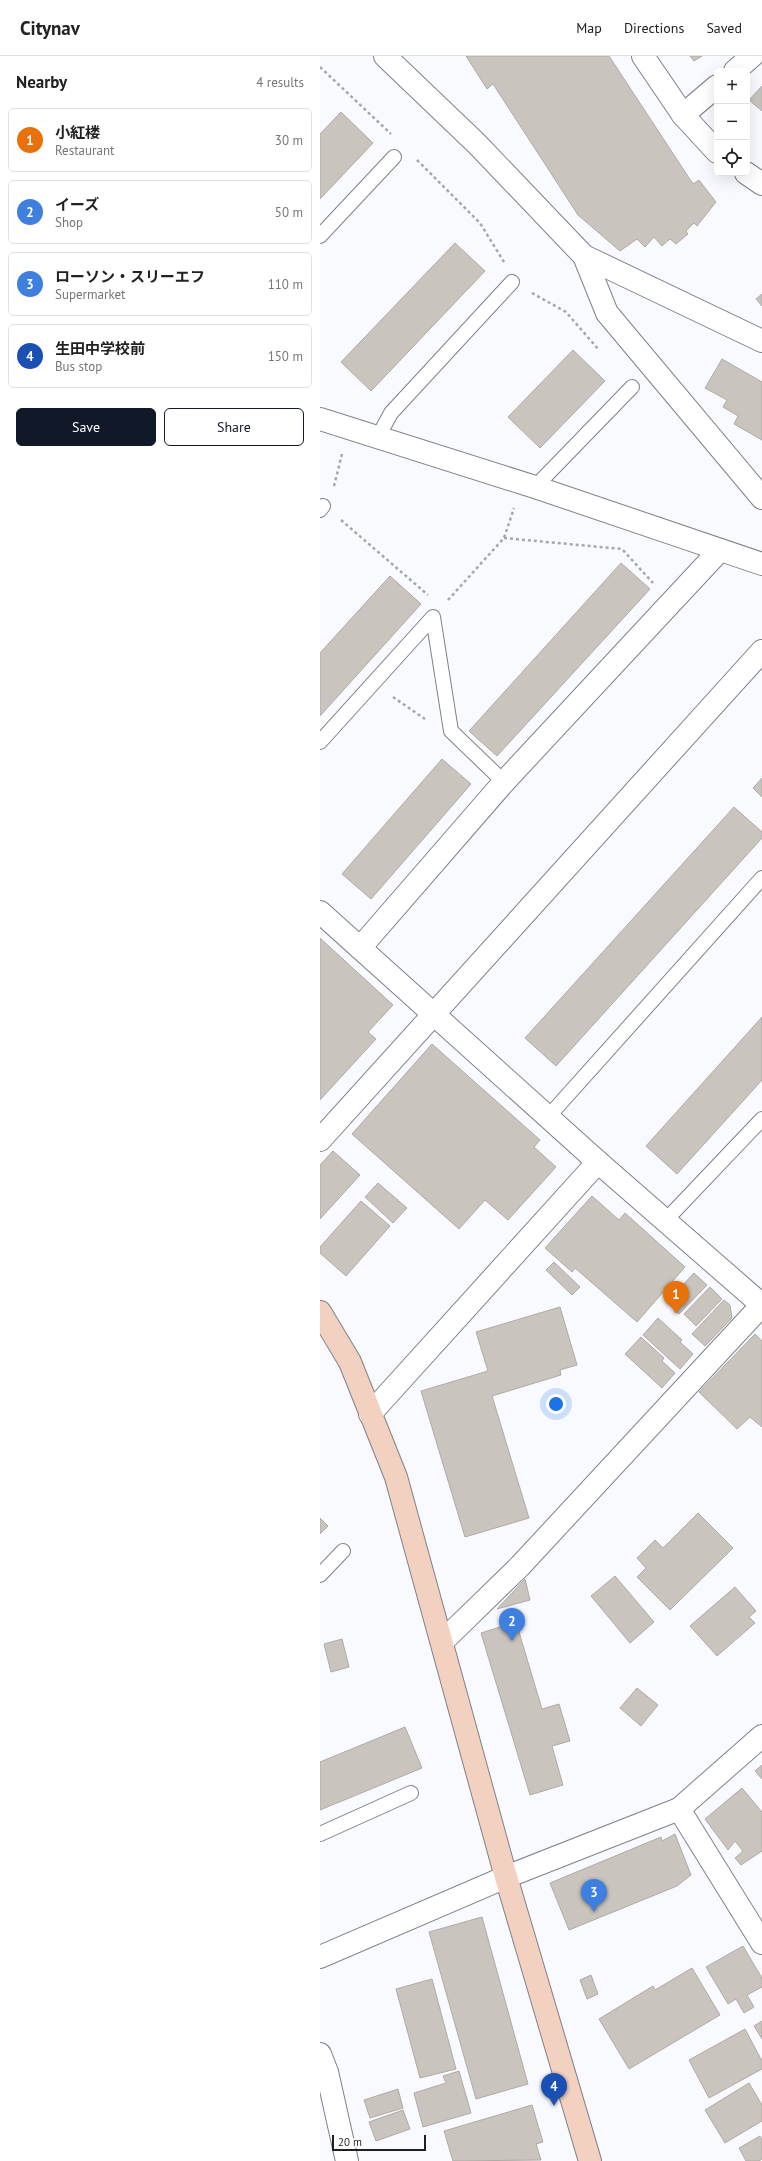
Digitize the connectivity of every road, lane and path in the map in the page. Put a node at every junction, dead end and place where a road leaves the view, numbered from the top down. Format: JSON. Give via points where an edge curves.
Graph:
{"nodes":[{"id":1,"x":385,"y":56,"type":"edge"},
{"id":2,"x":643,"y":56,"type":"edge"},
{"id":3,"x":752,"y":56,"type":"edge"},
{"id":4,"x":320,"y":67,"type":"edge"},
{"id":5,"x":738,"y":68,"type":"edge"},
{"id":6,"x":714,"y":89,"type":"edge"},
{"id":7,"x":684,"y":115,"type":"junction"},
{"id":8,"x":394,"y":138,"type":"dead end"},
{"id":9,"x":714,"y":149,"type":"edge"},
{"id":10,"x":394,"y":157,"type":"dead end"},
{"id":11,"x":416,"y":158,"type":"dead end"},
{"id":12,"x":750,"y":176,"type":"edge"},
{"id":13,"x":762,"y":184,"type":"edge"},
{"id":14,"x":320,"y":236,"type":"edge"},
{"id":15,"x":584,"y":256,"type":"junction"},
{"id":16,"x":512,"y":282,"type":"junction"},
{"id":17,"x":762,"y":341,"type":"edge"},
{"id":18,"x":602,"y":353,"type":"dead end"},
{"id":19,"x":632,"y":387,"type":"dead end"},
{"id":20,"x":320,"y":419,"type":"edge"},
{"id":21,"x":348,"y":428,"type":"junction"},
{"id":22,"x":378,"y":437,"type":"junction"},
{"id":23,"x":529,"y":485,"type":"junction"},
{"id":24,"x":762,"y":498,"type":"edge"},
{"id":25,"x":322,"y":508,"type":"edge"},
{"id":26,"x":504,"y":538,"type":"junction"},
{"id":27,"x":720,"y":550,"type":"junction"},
{"id":28,"x":762,"y":564,"type":"edge"},
{"id":29,"x":672,"y":602,"type":"junction"},
{"id":30,"x":438,"y":612,"type":"junction"},
{"id":31,"x":762,"y":651,"type":"edge"},
{"id":32,"x":373,"y":683,"type":"junction"},
{"id":33,"x":451,"y":731,"type":"junction"},
{"id":34,"x":320,"y":742,"type":"edge"},
{"id":35,"x":504,"y":782,"type":"junction"},
{"id":36,"x":762,"y":878,"type":"edge"},
{"id":37,"x":320,"y":912,"type":"edge"},
{"id":38,"x":360,"y":948,"type":"junction"},
{"id":39,"x":432,"y":1013,"type":"junction"},
{"id":40,"x":548,"y":1117,"type":"junction"},
{"id":41,"x":762,"y":1119,"type":"edge"},
{"id":42,"x":320,"y":1140,"type":"edge"},
{"id":43,"x":598,"y":1162,"type":"junction"},
{"id":44,"x":665,"y":1221,"type":"junction"},
{"id":45,"x":762,"y":1305,"type":"edge"},
{"id":46,"x":320,"y":1312,"type":"edge"},
{"id":47,"x":370,"y":1414,"type":"junction"},
{"id":48,"x":343,"y":1551,"type":"dead end"},
{"id":49,"x":320,"y":1575,"type":"edge"},
{"id":50,"x":442,"y":1641,"type":"junction"},
{"id":51,"x":762,"y":1736,"type":"edge"},
{"id":52,"x":411,"y":1793,"type":"dead end"},
{"id":53,"x":678,"y":1809,"type":"junction"},
{"id":54,"x":320,"y":1834,"type":"edge"},
{"id":55,"x":506,"y":1877,"type":"junction"},
{"id":56,"x":762,"y":1943,"type":"edge"},
{"id":57,"x":320,"y":1957,"type":"edge"},
{"id":58,"x":320,"y":2054,"type":"edge"},
{"id":59,"x":348,"y":2161,"type":"edge"},
{"id":60,"x":590,"y":2161,"type":"edge"}],
"edges":[{"from":1,"to":15,"type":"street","via":[[477,144]]},
{"from":2,"to":7,"type":"street"},
{"from":3,"to":5,"type":"street"},
{"from":4,"to":8,"type":"path"},
{"from":6,"to":7,"type":"street"},
{"from":7,"to":9,"type":"street"},
{"from":10,"to":14,"type":"lane"},
{"from":11,"to":16,"type":"path","via":[[480,223],[503,258]]},
{"from":12,"to":13,"type":"street"},
{"from":15,"to":17,"type":"street"},
{"from":15,"to":24,"type":"street","via":[[608,313]]},
{"from":16,"to":18,"type":"path","via":[[566,312]]},
{"from":16,"to":22,"type":"lane","via":[[391,413]]},
{"from":19,"to":23,"type":"lane"},
{"from":20,"to":21,"type":"street"},
{"from":21,"to":22,"type":"street"},
{"from":21,"to":25,"type":"path","via":[[332,495]]},
{"from":22,"to":23,"type":"street"},
{"from":23,"to":26,"type":"path"},
{"from":23,"to":27,"type":"street"},
{"from":25,"to":30,"type":"path"},
{"from":26,"to":29,"type":"path","via":[[622,549]]},
{"from":26,"to":30,"type":"path"},
{"from":27,"to":28,"type":"street"},
{"from":27,"to":29,"type":"street"},
{"from":29,"to":35,"type":"street"},
{"from":30,"to":32,"type":"lane"},
{"from":30,"to":33,"type":"lane"},
{"from":31,"to":39,"type":"street"},
{"from":32,"to":33,"type":"path","via":[[429,722]]},
{"from":32,"to":34,"type":"lane"},
{"from":33,"to":35,"type":"lane"},
{"from":35,"to":38,"type":"street"},
{"from":36,"to":40,"type":"lane"},
{"from":37,"to":38,"type":"street"},
{"from":38,"to":39,"type":"street"},
{"from":39,"to":40,"type":"street"},
{"from":39,"to":42,"type":"street"},
{"from":40,"to":43,"type":"street"},
{"from":41,"to":44,"type":"lane"},
{"from":43,"to":44,"type":"street"},
{"from":43,"to":47,"type":"street"},
{"from":44,"to":45,"type":"street"},
{"from":45,"to":50,"type":"street","via":[[520,1566]]},
{"from":46,"to":47,"type":"street","via":[[350,1362]]},
{"from":47,"to":50,"type":"street","via":[[396,1477]]},
{"from":48,"to":49,"type":"lane"},
{"from":50,"to":55,"type":"street"},
{"from":51,"to":53,"type":"street"},
{"from":52,"to":54,"type":"lane"},
{"from":53,"to":55,"type":"street"},
{"from":53,"to":56,"type":"street"},
{"from":55,"to":57,"type":"street"},
{"from":55,"to":60,"type":"street"},
{"from":58,"to":59,"type":"street","via":[[327,2072]]}]}
